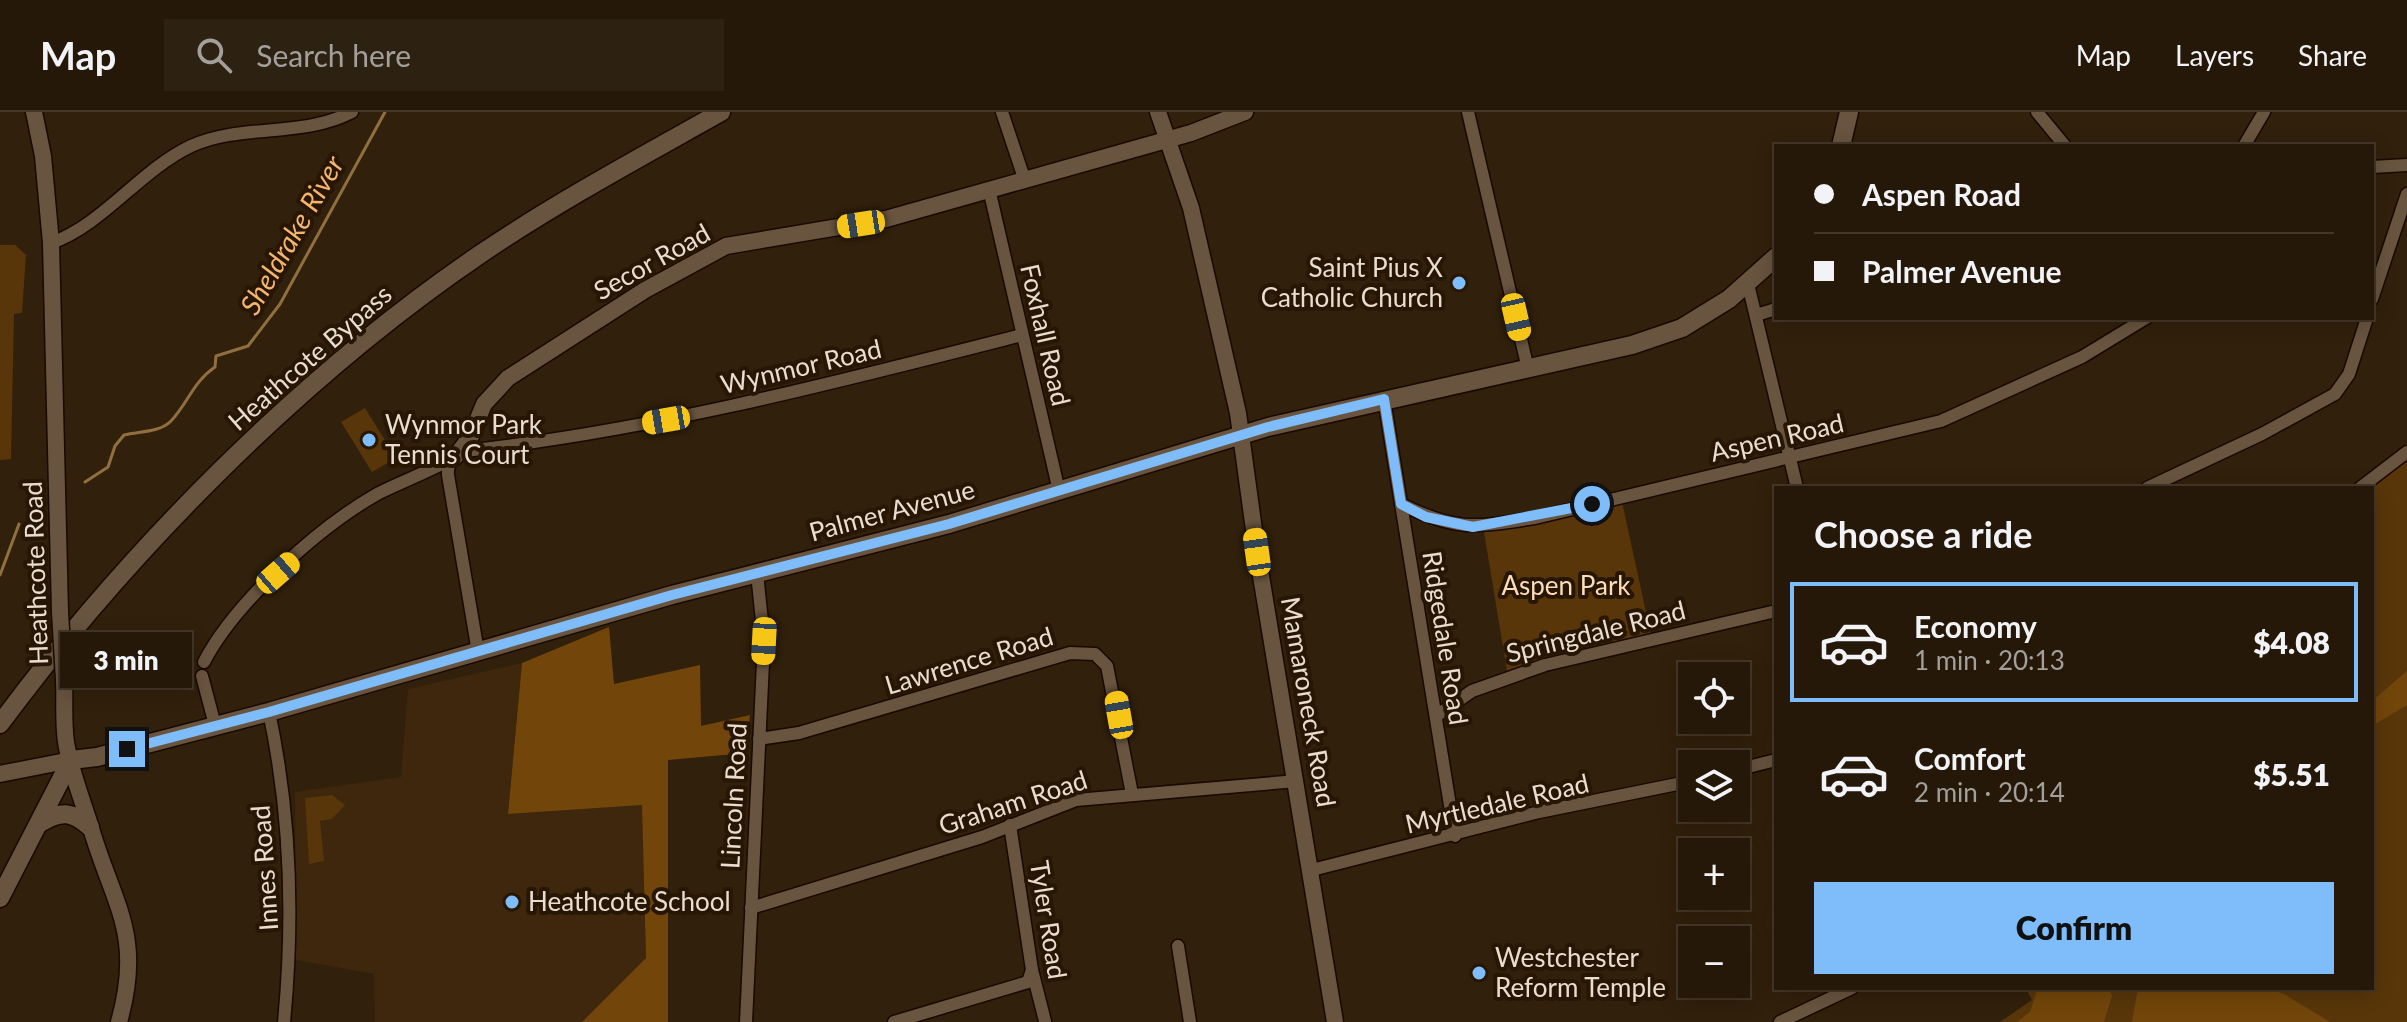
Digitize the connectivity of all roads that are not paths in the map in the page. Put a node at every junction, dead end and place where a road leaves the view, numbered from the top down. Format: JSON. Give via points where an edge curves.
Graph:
{"nodes":[{"id":1,"x":34,"y":112,"type":"edge"},
{"id":2,"x":352,"y":112,"type":"edge"},
{"id":3,"x":721,"y":112,"type":"edge"},
{"id":4,"x":1002,"y":112,"type":"edge"},
{"id":5,"x":1158,"y":112,"type":"edge"},
{"id":6,"x":1245,"y":112,"type":"edge"},
{"id":7,"x":1468,"y":112,"type":"edge"},
{"id":8,"x":1849,"y":112,"type":"edge"},
{"id":9,"x":2037,"y":112,"type":"edge"},
{"id":10,"x":2264,"y":112,"type":"edge"},
{"id":11,"x":1167,"y":139,"type":"junction"},
{"id":12,"x":1841,"y":144,"type":"edge"},
{"id":13,"x":2063,"y":144,"type":"edge"},
{"id":14,"x":2245,"y":144,"type":"edge"},
{"id":15,"x":2407,"y":165,"type":"edge"},
{"id":16,"x":2374,"y":167,"type":"edge"},
{"id":17,"x":1024,"y":178,"type":"junction"},
{"id":18,"x":989,"y":189,"type":"junction"},
{"id":19,"x":2407,"y":194,"type":"edge"},
{"id":20,"x":51,"y":243,"type":"junction"},
{"id":21,"x":1774,"y":259,"type":"edge"},
{"id":22,"x":1748,"y":284,"type":"junction"},
{"id":23,"x":2374,"y":293,"type":"edge"},
{"id":24,"x":1774,"y":310,"type":"edge"},
{"id":25,"x":1756,"y":315,"type":"junction"},
{"id":26,"x":2143,"y":320,"type":"edge"},
{"id":27,"x":2366,"y":320,"type":"edge"},
{"id":28,"x":1022,"y":335,"type":"junction"},
{"id":29,"x":1528,"y":369,"type":"junction"},
{"id":30,"x":1384,"y":399,"type":"junction"},
{"id":31,"x":1241,"y":434,"type":"junction"},
{"id":32,"x":2407,"y":452,"type":"edge"},
{"id":33,"x":1789,"y":456,"type":"junction"},
{"id":34,"x":455,"y":457,"type":"junction"},
{"id":35,"x":1796,"y":486,"type":"edge"},
{"id":36,"x":2151,"y":486,"type":"edge"},
{"id":37,"x":2363,"y":486,"type":"edge"},
{"id":38,"x":1059,"y":491,"type":"junction"},
{"id":39,"x":1401,"y":504,"type":"junction"},
{"id":40,"x":757,"y":573,"type":"junction"},
{"id":41,"x":1774,"y":611,"type":"edge"},
{"id":42,"x":478,"y":652,"type":"junction"},
{"id":43,"x":204,"y":662,"type":"dead end"},
{"id":44,"x":202,"y":676,"type":"dead end"},
{"id":45,"x":269,"y":712,"type":"junction"},
{"id":46,"x":1436,"y":716,"type":"junction"},
{"id":47,"x":0,"y":724,"type":"edge"},
{"id":48,"x":215,"y":725,"type":"junction"},
{"id":49,"x":759,"y":739,"type":"junction"},
{"id":50,"x":71,"y":760,"type":"junction"},
{"id":51,"x":1774,"y":760,"type":"edge"},
{"id":52,"x":1750,"y":766,"type":"edge"},
{"id":53,"x":0,"y":774,"type":"edge"},
{"id":54,"x":1297,"y":781,"type":"junction"},
{"id":55,"x":1678,"y":785,"type":"edge"},
{"id":56,"x":1132,"y":794,"type":"junction"},
{"id":57,"x":42,"y":822,"type":"junction"},
{"id":58,"x":1010,"y":825,"type":"junction"},
{"id":59,"x":90,"y":827,"type":"junction"},
{"id":60,"x":1455,"y":836,"type":"junction"},
{"id":61,"x":1312,"y":870,"type":"junction"},
{"id":62,"x":0,"y":898,"type":"edge"},
{"id":63,"x":751,"y":908,"type":"junction"},
{"id":64,"x":1178,"y":946,"type":"dead end"},
{"id":65,"x":1032,"y":970,"type":"junction"},
{"id":66,"x":1848,"y":990,"type":"edge"},
{"id":67,"x":1045,"y":1021,"type":"edge"},
{"id":68,"x":119,"y":1022,"type":"edge"},
{"id":69,"x":284,"y":1022,"type":"edge"},
{"id":70,"x":746,"y":1022,"type":"edge"},
{"id":71,"x":894,"y":1022,"type":"edge"},
{"id":72,"x":1190,"y":1022,"type":"edge"},
{"id":73,"x":1335,"y":1022,"type":"edge"},
{"id":74,"x":1780,"y":1022,"type":"edge"}],
"edges":[{"from":1,"to":20,"type":"street","name":"Heathcote Road"},
{"from":2,"to":20,"type":"street","via":[[315,126],[226,135],[192,146],[146,173],[71,236]]},
{"from":3,"to":47,"type":"main road","name":"Heathcote Bypass","via":[[494,246],[292,402],[162,534]]},
{"from":4,"to":17,"type":"street"},
{"from":5,"to":11,"type":"street","name":"Mamaroneck Road"},
{"from":6,"to":11,"type":"street","name":"Secor Road"},
{"from":7,"to":29,"type":"street"},
{"from":8,"to":12,"type":"main road"},
{"from":9,"to":13,"type":"street"},
{"from":10,"to":14,"type":"street"},
{"from":11,"to":17,"type":"street","name":"Secor Road"},
{"from":11,"to":31,"type":"street","name":"Mamaroneck Road","via":[[1211,284]]},
{"from":15,"to":16,"type":"street"},
{"from":17,"to":18,"type":"street","name":"Secor Road"},
{"from":18,"to":28,"type":"street","name":"Foxhall Road"},
{"from":18,"to":34,"type":"street","name":"Secor Road","via":[[886,219],[726,246],[692,262],[508,378],[484,404]]},
{"from":19,"to":23,"type":"street"},
{"from":20,"to":50,"type":"street","name":"Heathcote Road","bridge":true,"via":[[60,612]]},
{"from":21,"to":22,"type":"main road","name":"Palmer Avenue"},
{"from":22,"to":25,"type":"street"},
{"from":22,"to":29,"type":"main road","name":"Palmer Avenue","via":[[1682,328]]},
{"from":24,"to":25,"type":"street"},
{"from":25,"to":33,"type":"street"},
{"from":26,"to":33,"type":"street","name":"Aspen Road","via":[[2082,357],[1941,421]]},
{"from":27,"to":36,"type":"street","via":[[2349,374],[2335,394]]},
{"from":28,"to":34,"type":"street","name":"Wynmor Road","via":[[771,400],[465,451]]},
{"from":28,"to":38,"type":"street","name":"Foxhall Road"},
{"from":29,"to":30,"type":"main road","name":"Palmer Avenue"},
{"from":30,"to":31,"type":"main road","name":"Palmer Avenue"},
{"from":30,"to":39,"type":"street","name":"Ridgedale Road"},
{"from":31,"to":38,"type":"main road","name":"Palmer Avenue"},
{"from":31,"to":54,"type":"street","name":"Mamaroneck Road"},
{"from":32,"to":37,"type":"street"},
{"from":33,"to":35,"type":"street"},
{"from":33,"to":39,"type":"street","name":"Aspen Road","via":[[1535,518],[1473,527],[1426,517]]},
{"from":34,"to":42,"type":"street","via":[[448,475]]},
{"from":34,"to":43,"type":"street","via":[[379,493],[326,531],[244,608]]},
{"from":38,"to":40,"type":"main road","name":"Palmer Avenue"},
{"from":39,"to":46,"type":"street","name":"Ridgedale Road"},
{"from":40,"to":42,"type":"main road","name":"Palmer Avenue"},
{"from":40,"to":49,"type":"street","name":"Lincoln Road","via":[[764,641]]},
{"from":41,"to":46,"type":"street","name":"Springdale Road","via":[[1545,665],[1472,691]]},
{"from":42,"to":45,"type":"main road","name":"Palmer Avenue"},
{"from":44,"to":48,"type":"street"},
{"from":45,"to":48,"type":"main road","name":"Palmer Avenue"},
{"from":45,"to":69,"type":"street","name":"Innes Road","via":[[286,822],[291,900]]},
{"from":46,"to":60,"type":"street","name":"Ridgedale Road"},
{"from":48,"to":50,"type":"main road","name":"Palmer Avenue"},
{"from":49,"to":56,"type":"street","name":"Lawrence Road","via":[[813,729],[1088,652],[1107,666]]},
{"from":49,"to":63,"type":"street","name":"Lincoln Road"},
{"from":50,"to":53,"type":"street","name":"Palmer Avenue"},
{"from":50,"to":57,"type":"main road"},
{"from":50,"to":59,"type":"street","name":"Heathcote Road"},
{"from":51,"to":52,"type":"street"},
{"from":54,"to":56,"type":"street","name":"Graham Road"},
{"from":54,"to":61,"type":"street","name":"Mamaroneck Road"},
{"from":55,"to":60,"type":"street","name":"Myrtledale Road","via":[[1539,812]]},
{"from":56,"to":58,"type":"street","name":"Graham Road","via":[[1076,800]]},
{"from":57,"to":59,"type":"main road","via":[[63,812]]},
{"from":57,"to":62,"type":"main road"},
{"from":58,"to":63,"type":"street","name":"Graham Road"},
{"from":58,"to":65,"type":"street","name":"Tyler Road"},
{"from":59,"to":68,"type":"street","name":"Heathcote Road","via":[[128,937],[130,958]]},
{"from":60,"to":61,"type":"street","name":"Myrtledale Road"},
{"from":61,"to":73,"type":"street","name":"Mamaroneck Road"},
{"from":63,"to":70,"type":"street","name":"Lincoln Road"},
{"from":64,"to":72,"type":"street"},
{"from":65,"to":67,"type":"street","name":"Tyler Road"},
{"from":65,"to":71,"type":"street","via":[[1028,982]]},
{"from":66,"to":74,"type":"street"}]}
